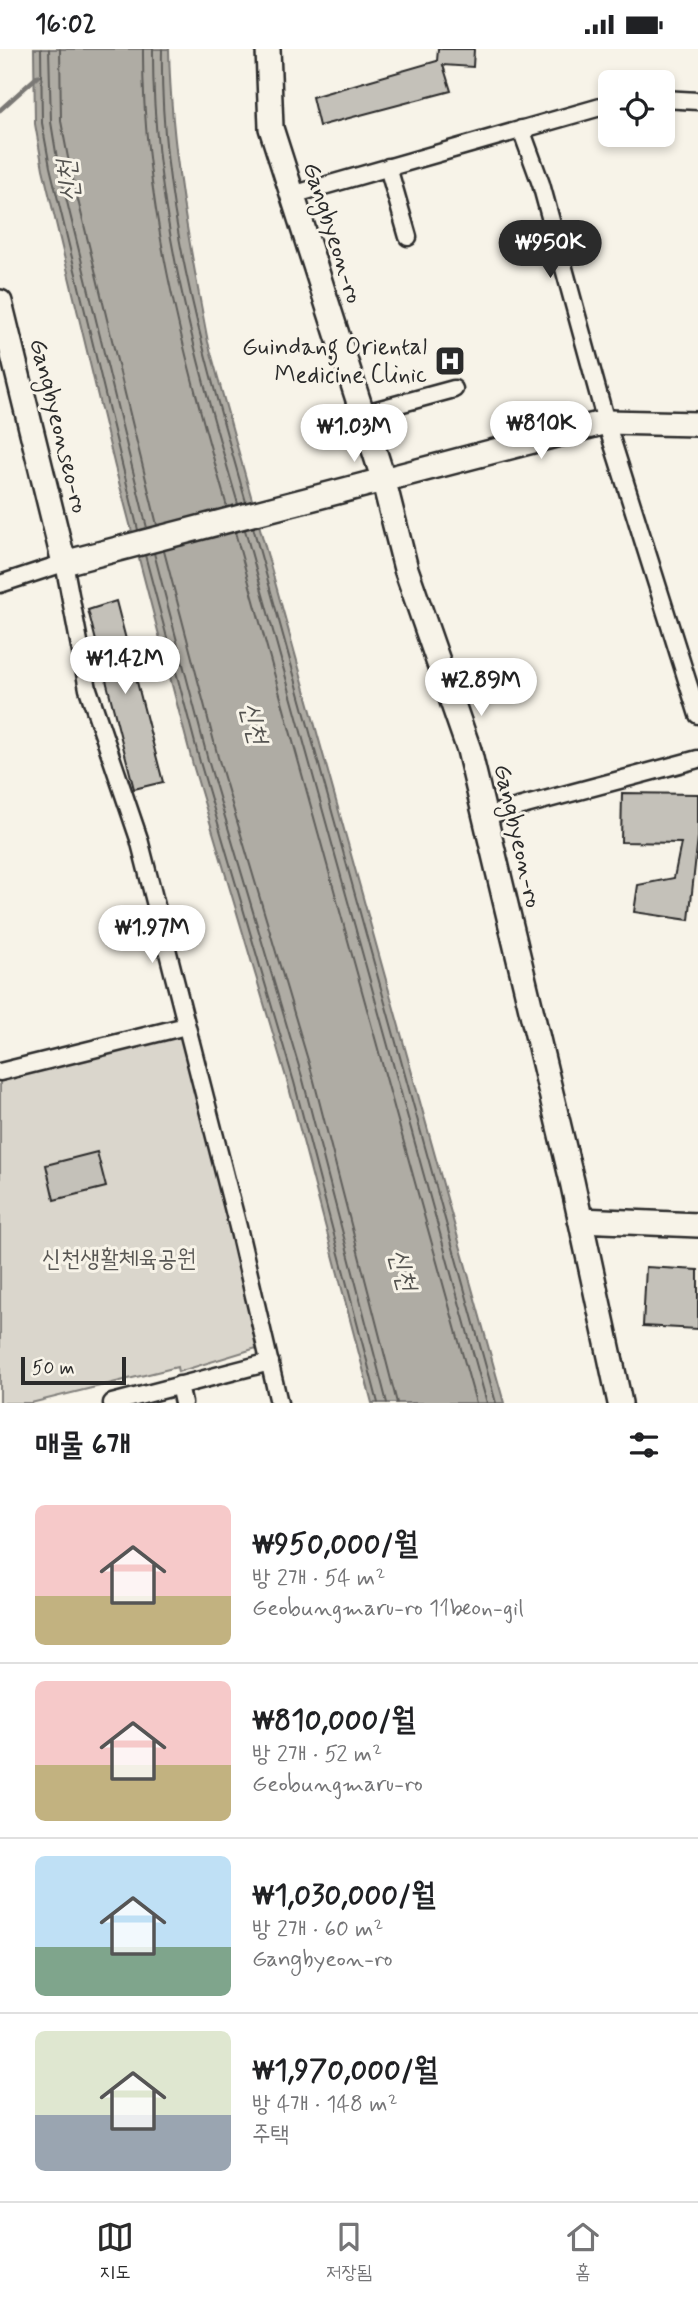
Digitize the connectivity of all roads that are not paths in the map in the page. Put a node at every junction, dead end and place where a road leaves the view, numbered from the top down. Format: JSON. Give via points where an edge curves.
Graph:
{"nodes":[{"id":1,"x":268,"y":49,"type":"edge"},
{"id":2,"x":675,"y":100,"type":"edge"},
{"id":3,"x":698,"y":101,"type":"edge"},
{"id":4,"x":598,"y":107,"type":"edge"},
{"id":5,"x":521,"y":129,"type":"junction"},
{"id":6,"x":388,"y":167,"type":"junction"},
{"id":7,"x":292,"y":195,"type":"junction"},
{"id":8,"x":408,"y":237,"type":"dead end"},
{"id":9,"x":0,"y":303,"type":"edge"},
{"id":10,"x":454,"y":389,"type":"dead end"},
{"id":11,"x":362,"y":414,"type":"junction"},
{"id":12,"x":607,"y":422,"type":"junction"},
{"id":13,"x":698,"y":424,"type":"edge"},
{"id":14,"x":383,"y":478,"type":"junction"},
{"id":15,"x":64,"y":563,"type":"junction"},
{"id":16,"x":0,"y":584,"type":"edge"},
{"id":17,"x":698,"y":715,"type":"edge"},
{"id":18,"x":698,"y":759,"type":"edge"},
{"id":19,"x":485,"y":816,"type":"junction"},
{"id":20,"x":186,"y":1026,"type":"junction"},
{"id":21,"x":0,"y":1072,"type":"edge"},
{"id":22,"x":580,"y":1220,"type":"junction"},
{"id":23,"x":698,"y":1225,"type":"edge"},
{"id":24,"x":270,"y":1362,"type":"junction"},
{"id":25,"x":179,"y":1385,"type":"junction"},
{"id":26,"x":112,"y":1403,"type":"edge"},
{"id":27,"x":183,"y":1403,"type":"edge"},
{"id":28,"x":279,"y":1403,"type":"edge"},
{"id":29,"x":620,"y":1403,"type":"edge"}],
"edges":[{"from":1,"to":7,"type":"main road","name":"Gangbyeon-ro","via":[[271,128]]},
{"from":2,"to":3,"type":"street"},
{"from":4,"to":5,"type":"street"},
{"from":5,"to":6,"type":"street"},
{"from":5,"to":12,"type":"street","via":[[541,184]]},
{"from":6,"to":7,"type":"street"},
{"from":6,"to":8,"type":"street"},
{"from":7,"to":11,"type":"main road","name":"Gangbyeon-ro"},
{"from":9,"to":15,"type":"main road","name":"Gangbyeonseo-ro"},
{"from":10,"to":11,"type":"street"},
{"from":11,"to":14,"type":"main road","name":"Gangbyeon-ro"},
{"from":12,"to":13,"type":"main road"},
{"from":12,"to":14,"type":"main road"},
{"from":12,"to":17,"type":"street"},
{"from":14,"to":15,"type":"main road"},
{"from":14,"to":19,"type":"main road","name":"Gangbyeon-ro","via":[[407,569],[469,750]]},
{"from":15,"to":16,"type":"street"},
{"from":15,"to":20,"type":"street","via":[[88,689],[139,839]]},
{"from":18,"to":19,"type":"street"},
{"from":19,"to":22,"type":"main road","name":"Gangbyeon-ro"},
{"from":20,"to":21,"type":"street"},
{"from":20,"to":24,"type":"street"},
{"from":22,"to":23,"type":"main road"},
{"from":22,"to":29,"type":"main road","name":"Gangbyeon-ro"},
{"from":24,"to":25,"type":"street"},
{"from":24,"to":28,"type":"street"},
{"from":25,"to":26,"type":"street"},
{"from":25,"to":27,"type":"street"}]}
